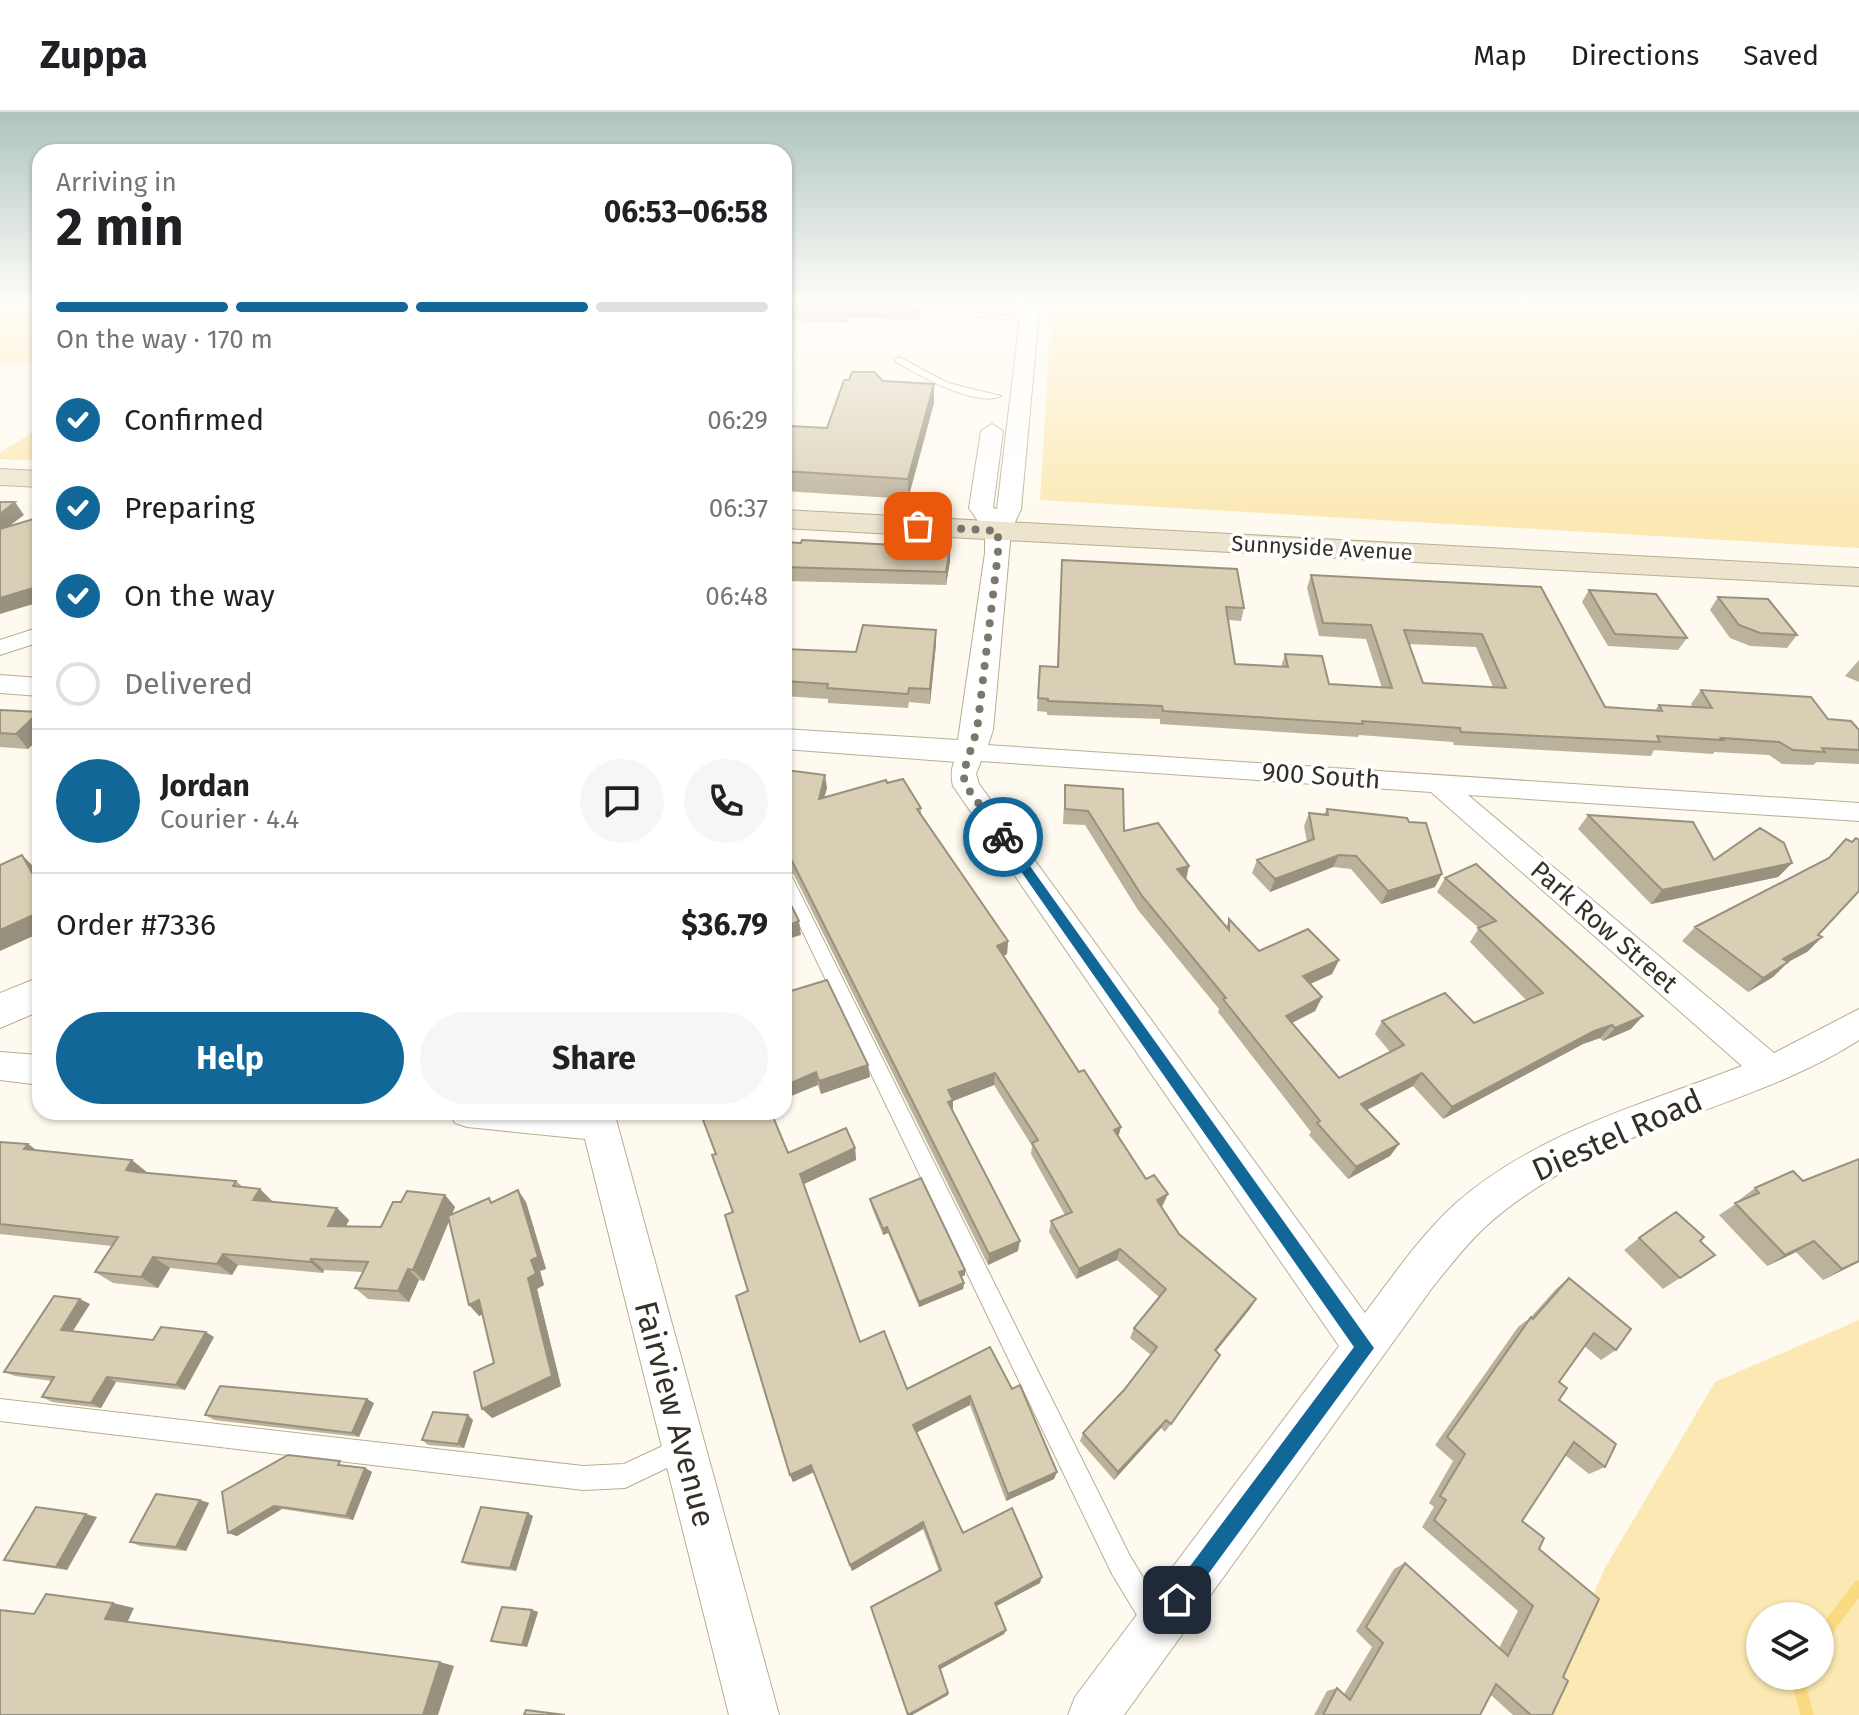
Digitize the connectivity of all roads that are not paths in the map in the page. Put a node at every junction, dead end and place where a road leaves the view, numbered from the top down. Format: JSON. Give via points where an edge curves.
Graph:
{"nodes":[{"id":1,"x":926,"y":376,"type":"edge"},
{"id":2,"x":1014,"y":376,"type":"edge"},
{"id":3,"x":998,"y":388,"type":"joint"},
{"id":4,"x":0,"y":477,"type":"edge"},
{"id":5,"x":32,"y":479,"type":"edge"},
{"id":6,"x":792,"y":519,"type":"edge"},
{"id":7,"x":998,"y":531,"type":"junction"},
{"id":8,"x":1859,"y":577,"type":"edge"},
{"id":9,"x":32,"y":637,"type":"edge"},
{"id":10,"x":0,"y":648,"type":"edge"},
{"id":11,"x":0,"y":684,"type":"edge"},
{"id":12,"x":32,"y":686,"type":"edge"},
{"id":13,"x":792,"y":740,"type":"edge"},
{"id":14,"x":971,"y":752,"type":"junction"},
{"id":15,"x":1437,"y":783,"type":"junction"},
{"id":16,"x":1859,"y":812,"type":"edge"},
{"id":17,"x":792,"y":893,"type":"edge"},
{"id":18,"x":32,"y":997,"type":"edge"},
{"id":19,"x":0,"y":1011,"type":"edge"},
{"id":20,"x":1859,"y":1023,"type":"edge"},
{"id":21,"x":0,"y":1066,"type":"edge"},
{"id":22,"x":32,"y":1069,"type":"edge"},
{"id":23,"x":1771,"y":1071,"type":"junction"},
{"id":24,"x":598,"y":1120,"type":"edge"},
{"id":25,"x":1365,"y":1348,"type":"junction"},
{"id":26,"x":0,"y":1410,"type":"edge"},
{"id":27,"x":684,"y":1449,"type":"junction"},
{"id":28,"x":1158,"y":1625,"type":"junction"},
{"id":29,"x":754,"y":1715,"type":"edge"},
{"id":30,"x":1093,"y":1715,"type":"edge"}],
"edges":[{"from":1,"to":3,"type":"lane","via":[[970,394]]},
{"from":2,"to":7,"type":"street","via":[[1009,509]]},
{"from":3,"to":7,"type":"street","via":[[981,508]]},
{"from":4,"to":5,"type":"main road"},
{"from":6,"to":7,"type":"main road","name":"Sunnyside Avenue"},
{"from":7,"to":8,"type":"main road","name":"Sunnyside Avenue"},
{"from":7,"to":14,"type":"street"},
{"from":9,"to":10,"type":"street"},
{"from":11,"to":12,"type":"street"},
{"from":13,"to":14,"type":"street","name":"900 South"},
{"from":14,"to":15,"type":"street","name":"900 South"},
{"from":14,"to":25,"type":"street","via":[[963,774],[966,786]]},
{"from":15,"to":16,"type":"street","name":"900 South"},
{"from":15,"to":23,"type":"street","name":"Park Row Street"},
{"from":17,"to":28,"type":"lane","via":[[1121,1565]]},
{"from":18,"to":19,"type":"street"},
{"from":20,"to":23,"type":"street","name":"Diestel Road"},
{"from":21,"to":22,"type":"street"},
{"from":23,"to":25,"type":"street","name":"Diestel Road","via":[[1625,1124],[1535,1168],[1460,1227],[1418,1274]]},
{"from":24,"to":27,"type":"street","name":"Fairview Avenue"},
{"from":25,"to":28,"type":"street","name":"Diestel Road"},
{"from":26,"to":27,"type":"lane","via":[[583,1478],[625,1476]]},
{"from":27,"to":29,"type":"street","name":"Fairview Avenue"},
{"from":28,"to":30,"type":"street","name":"Diestel Road"}]}
